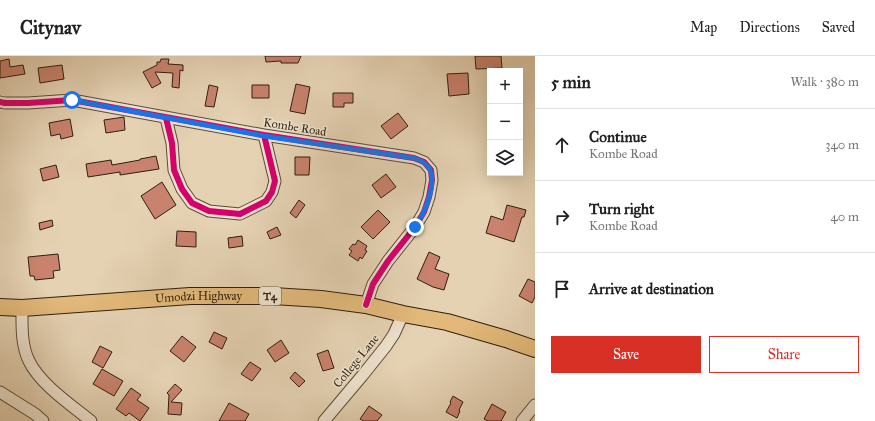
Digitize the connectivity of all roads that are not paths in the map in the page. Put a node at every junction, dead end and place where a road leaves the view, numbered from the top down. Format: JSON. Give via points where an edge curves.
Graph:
{"nodes":[{"id":1,"x":0,"y":102,"type":"edge"},
{"id":2,"x":166,"y":118,"type":"junction"},
{"id":3,"x":264,"y":136,"type":"junction"},
{"id":4,"x":366,"y":305,"type":"junction"},
{"id":5,"x":0,"y":307,"type":"edge"},
{"id":6,"x":22,"y":308,"type":"junction"},
{"id":7,"x":403,"y":314,"type":"junction"},
{"id":8,"x":535,"y":349,"type":"edge"},
{"id":9,"x":0,"y":392,"type":"edge"},
{"id":10,"x":535,"y":405,"type":"edge"},
{"id":11,"x":43,"y":421,"type":"edge"},
{"id":12,"x":91,"y":421,"type":"edge"},
{"id":13,"x":324,"y":421,"type":"edge"},
{"id":14,"x":522,"y":421,"type":"edge"}],
"edges":[{"from":1,"to":2,"type":"street","name":"Kombe Road","via":[[72,100]]},
{"from":2,"to":3,"type":"street","name":"Kombe Road"},
{"from":2,"to":3,"type":"street","via":[[172,143],[174,170],[182,189],[192,203],[208,211],[240,214],[266,201],[275,181]]},
{"from":3,"to":4,"type":"street","name":"Kombe Road","via":[[414,158],[424,162],[430,170],[432,180],[424,212],[373,284]]},
{"from":4,"to":6,"type":"highway","name":"Umodzi Highway","number":"T4","via":[[273,296],[198,296]]},
{"from":4,"to":7,"type":"highway","name":"Umodzi Highway","number":"T4"},
{"from":5,"to":6,"type":"highway","name":"Umodzi Highway","number":"T4"},
{"from":6,"to":12,"type":"street","via":[[22,330],[29,361],[37,374],[55,392]]},
{"from":7,"to":8,"type":"highway","name":"Umodzi Highway","number":"T4","via":[[447,322]]},
{"from":7,"to":13,"type":"street","name":"College Lane","via":[[386,346]]},
{"from":9,"to":11,"type":"street"},
{"from":10,"to":14,"type":"street"}]}
